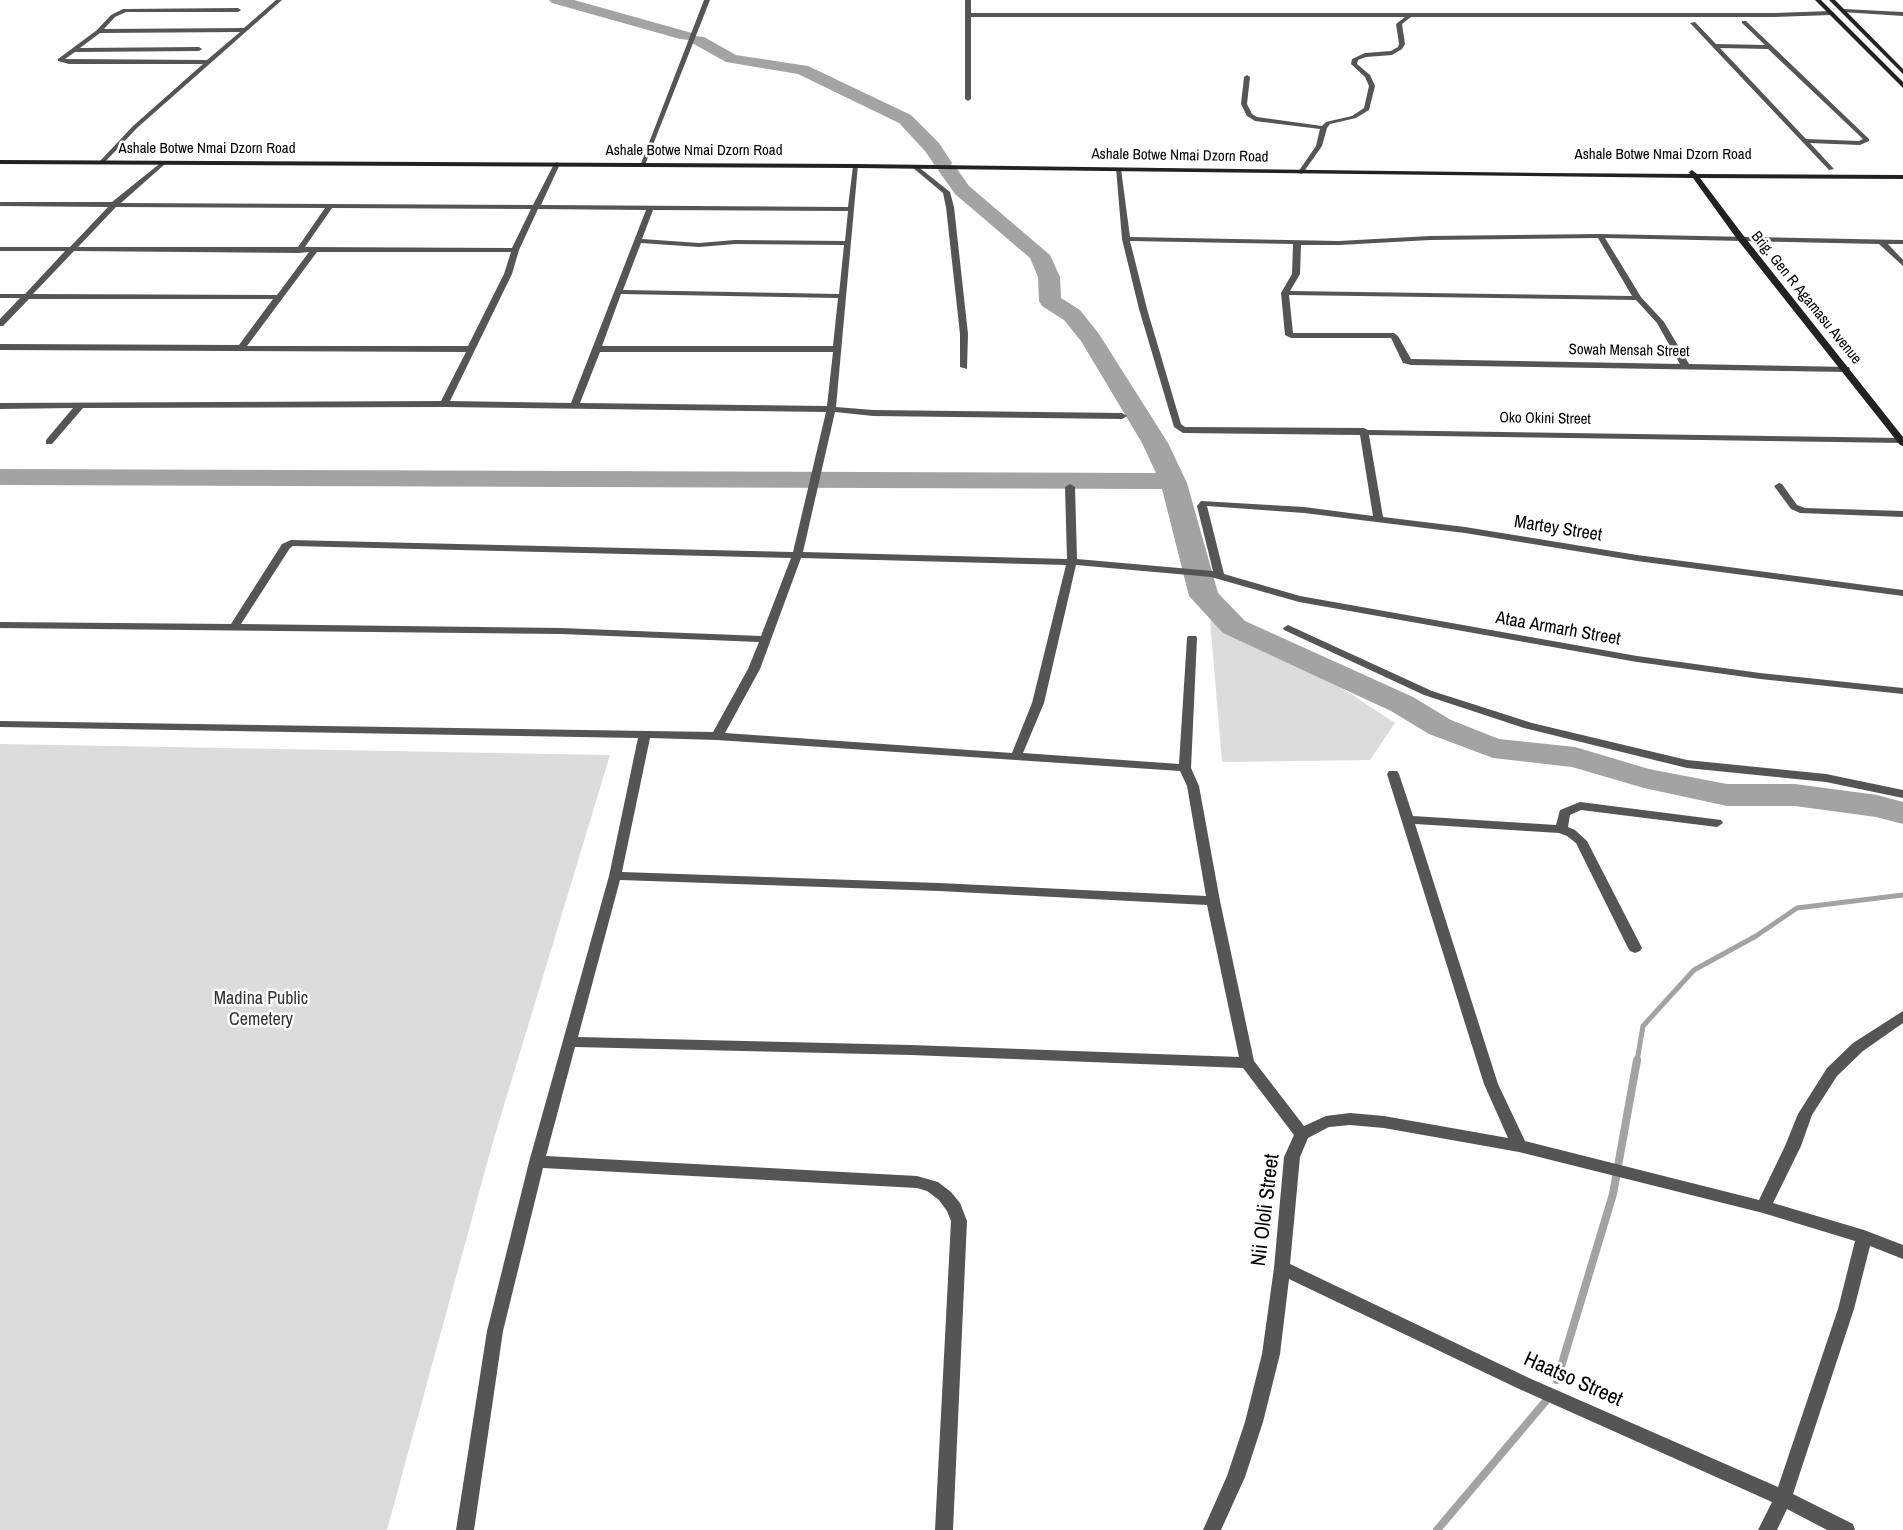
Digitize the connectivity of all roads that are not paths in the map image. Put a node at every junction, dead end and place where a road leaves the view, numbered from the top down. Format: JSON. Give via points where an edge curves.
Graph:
{"nodes":[{"id":1,"x":279,"y":0,"type":"edge"},
{"id":2,"x":706,"y":0,"type":"edge"},
{"id":3,"x":968,"y":0,"type":"edge"},
{"id":4,"x":1818,"y":0,"type":"edge"},
{"id":5,"x":1832,"y":0,"type":"edge"},
{"id":6,"x":238,"y":10,"type":"dead end"},
{"id":7,"x":1844,"y":11,"type":"junction"},
{"id":8,"x":1831,"y":13,"type":"junction"},
{"id":9,"x":1903,"y":14,"type":"edge"},
{"id":10,"x":969,"y":15,"type":"junction"},
{"id":11,"x":1409,"y":16,"type":"junction"},
{"id":12,"x":1744,"y":22,"type":"dead end"},
{"id":13,"x":1693,"y":23,"type":"dead end"},
{"id":14,"x":246,"y":30,"type":"junction"},
{"id":15,"x":99,"y":31,"type":"junction"},
{"id":16,"x":1714,"y":46,"type":"junction"},
{"id":17,"x":1770,"y":47,"type":"junction"},
{"id":18,"x":199,"y":49,"type":"dead end"},
{"id":19,"x":72,"y":50,"type":"junction"},
{"id":20,"x":210,"y":62,"type":"junction"},
{"id":21,"x":1903,"y":72,"type":"edge"},
{"id":22,"x":1247,"y":77,"type":"dead end"},
{"id":23,"x":1903,"y":86,"type":"edge"},
{"id":24,"x":968,"y":99,"type":"dead end"},
{"id":25,"x":1324,"y":128,"type":"junction"},
{"id":26,"x":1805,"y":141,"type":"junction"},
{"id":27,"x":0,"y":162,"type":"edge"},
{"id":28,"x":102,"y":162,"type":"junction"},
{"id":29,"x":163,"y":163,"type":"junction"},
{"id":30,"x":557,"y":164,"type":"junction"},
{"id":31,"x":642,"y":165,"type":"junction"},
{"id":32,"x":856,"y":166,"type":"junction"},
{"id":33,"x":914,"y":166,"type":"junction"},
{"id":34,"x":1118,"y":169,"type":"junction"},
{"id":35,"x":1832,"y":169,"type":"junction"},
{"id":36,"x":1903,"y":169,"type":"edge"},
{"id":37,"x":1301,"y":171,"type":"junction"},
{"id":38,"x":1692,"y":172,"type":"junction"},
{"id":39,"x":1903,"y":177,"type":"edge"},
{"id":40,"x":0,"y":204,"type":"edge"},
{"id":41,"x":115,"y":204,"type":"junction"},
{"id":42,"x":329,"y":207,"type":"junction"},
{"id":43,"x":535,"y":207,"type":"junction"},
{"id":44,"x":650,"y":208,"type":"junction"},
{"id":45,"x":851,"y":209,"type":"junction"},
{"id":46,"x":1600,"y":236,"type":"junction"},
{"id":47,"x":1740,"y":237,"type":"junction"},
{"id":48,"x":1125,"y":239,"type":"junction"},
{"id":49,"x":638,"y":241,"type":"junction"},
{"id":50,"x":1881,"y":241,"type":"junction"},
{"id":51,"x":1297,"y":242,"type":"junction"},
{"id":52,"x":1903,"y":242,"type":"edge"},
{"id":53,"x":848,"y":243,"type":"junction"},
{"id":54,"x":0,"y":249,"type":"edge"},
{"id":55,"x":69,"y":250,"type":"junction"},
{"id":56,"x":515,"y":250,"type":"junction"},
{"id":57,"x":299,"y":251,"type":"junction"},
{"id":58,"x":314,"y":251,"type":"junction"},
{"id":59,"x":1903,"y":264,"type":"edge"},
{"id":60,"x":618,"y":292,"type":"junction"},
{"id":61,"x":1285,"y":293,"type":"junction"},
{"id":62,"x":0,"y":296,"type":"edge"},
{"id":63,"x":26,"y":296,"type":"junction"},
{"id":64,"x":843,"y":296,"type":"junction"},
{"id":65,"x":280,"y":297,"type":"junction"},
{"id":66,"x":1638,"y":298,"type":"junction"},
{"id":67,"x":0,"y":324,"type":"edge"},
{"id":68,"x":0,"y":347,"type":"edge"},
{"id":69,"x":242,"y":348,"type":"junction"},
{"id":70,"x":470,"y":349,"type":"junction"},
{"id":71,"x":837,"y":349,"type":"junction"},
{"id":72,"x":598,"y":350,"type":"junction"},
{"id":73,"x":1686,"y":366,"type":"junction"},
{"id":74,"x":964,"y":367,"type":"dead end"},
{"id":75,"x":1846,"y":369,"type":"junction"},
{"id":76,"x":444,"y":404,"type":"junction"},
{"id":77,"x":575,"y":405,"type":"junction"},
{"id":78,"x":0,"y":406,"type":"edge"},
{"id":79,"x":80,"y":406,"type":"junction"},
{"id":80,"x":831,"y":409,"type":"junction"},
{"id":81,"x":1122,"y":416,"type":"dead end"},
{"id":82,"x":1364,"y":431,"type":"junction"},
{"id":83,"x":50,"y":442,"type":"dead end"},
{"id":84,"x":1902,"y":442,"type":"edge"},
{"id":85,"x":1779,"y":486,"type":"dead end"},
{"id":86,"x":1070,"y":488,"type":"dead end"},
{"id":87,"x":1903,"y":514,"type":"edge"},
{"id":88,"x":1378,"y":519,"type":"junction"},
{"id":89,"x":797,"y":555,"type":"junction"},
{"id":90,"x":1072,"y":562,"type":"junction"},
{"id":91,"x":1216,"y":575,"type":"junction"},
{"id":92,"x":1903,"y":593,"type":"edge"},
{"id":93,"x":0,"y":625,"type":"edge"},
{"id":94,"x":235,"y":626,"type":"junction"},
{"id":95,"x":1288,"y":628,"type":"dead end"},
{"id":96,"x":1192,"y":638,"type":"dead end"},
{"id":97,"x":765,"y":639,"type":"junction"},
{"id":98,"x":1903,"y":691,"type":"edge"},
{"id":99,"x":0,"y":724,"type":"edge"},
{"id":100,"x":645,"y":735,"type":"junction"},
{"id":101,"x":717,"y":736,"type":"junction"},
{"id":102,"x":1016,"y":757,"type":"junction"},
{"id":103,"x":1185,"y":768,"type":"junction"},
{"id":104,"x":1393,"y":774,"type":"dead end"},
{"id":105,"x":1903,"y":794,"type":"edge"},
{"id":106,"x":1408,"y":820,"type":"junction"},
{"id":107,"x":1717,"y":823,"type":"dead end"},
{"id":108,"x":1562,"y":829,"type":"junction"},
{"id":109,"x":615,"y":876,"type":"junction"},
{"id":110,"x":1213,"y":901,"type":"junction"},
{"id":111,"x":1635,"y":948,"type":"dead end"},
{"id":112,"x":1903,"y":1016,"type":"edge"},
{"id":113,"x":571,"y":1042,"type":"junction"},
{"id":114,"x":1247,"y":1063,"type":"junction"},
{"id":115,"x":1302,"y":1134,"type":"junction"},
{"id":116,"x":1519,"y":1146,"type":"junction"},
{"id":117,"x":537,"y":1162,"type":"junction"},
{"id":118,"x":1763,"y":1207,"type":"junction"},
{"id":119,"x":1864,"y":1237,"type":"junction"},
{"id":120,"x":1903,"y":1252,"type":"edge"},
{"id":121,"x":1282,"y":1268,"type":"junction"},
{"id":122,"x":1783,"y":1498,"type":"junction"},
{"id":123,"x":465,"y":1530,"type":"edge"},
{"id":124,"x":944,"y":1530,"type":"edge"},
{"id":125,"x":1212,"y":1530,"type":"edge"},
{"id":126,"x":1767,"y":1530,"type":"edge"},
{"id":127,"x":1846,"y":1530,"type":"edge"}],
"edges":[{"from":1,"to":14,"type":"street"},
{"from":2,"to":31,"type":"street"},
{"from":3,"to":10,"type":"street"},
{"from":4,"to":8,"type":"main road"},
{"from":5,"to":7,"type":"main road"},
{"from":6,"to":15,"type":"street","via":[[125,10]]},
{"from":7,"to":9,"type":"street"},
{"from":7,"to":21,"type":"main road"},
{"from":8,"to":11,"type":"street"},
{"from":8,"to":23,"type":"main road"},
{"from":10,"to":11,"type":"street"},
{"from":10,"to":24,"type":"street"},
{"from":11,"to":25,"type":"street","via":[[1399,24],[1400,48],[1392,53],[1365,55],[1353,62],[1368,76],[1372,86],[1367,109]]},
{"from":12,"to":17,"type":"street"},
{"from":13,"to":16,"type":"street"},
{"from":14,"to":15,"type":"street"},
{"from":14,"to":20,"type":"street"},
{"from":15,"to":19,"type":"street"},
{"from":16,"to":17,"type":"street"},
{"from":16,"to":26,"type":"street"},
{"from":17,"to":26,"type":"street","via":[[1867,140]]},
{"from":18,"to":19,"type":"street"},
{"from":19,"to":20,"type":"street","via":[[60,62]]},
{"from":20,"to":28,"type":"street","via":[[135,127]]},
{"from":22,"to":25,"type":"street","via":[[1244,104],[1255,119]]},
{"from":25,"to":37,"type":"street","via":[[1319,146]]},
{"from":26,"to":35,"type":"street"},
{"from":27,"to":28,"type":"main road","name":"Ashale Botwe Nmai Dzorn Road"},
{"from":28,"to":29,"type":"main road","name":"Ashale Botwe Nmai Dzorn Road"},
{"from":29,"to":30,"type":"main road","name":"Ashale Botwe Nmai Dzorn Road"},
{"from":29,"to":41,"type":"street"},
{"from":30,"to":31,"type":"main road","name":"Ashale Botwe Nmai Dzorn Road"},
{"from":30,"to":43,"type":"street"},
{"from":31,"to":32,"type":"main road","name":"Ashale Botwe Nmai Dzorn Road"},
{"from":32,"to":33,"type":"main road","name":"Ashale Botwe Nmai Dzorn Road"},
{"from":32,"to":45,"type":"street"},
{"from":33,"to":34,"type":"main road","name":"Ashale Botwe Nmai Dzorn Road"},
{"from":33,"to":74,"type":"street","via":[[946,192],[950,207]]},
{"from":34,"to":37,"type":"main road","name":"Ashale Botwe Nmai Dzorn Road"},
{"from":34,"to":48,"type":"street"},
{"from":35,"to":36,"type":"main road","name":"Ashale Botwe Nmai Dzorn Road"},
{"from":35,"to":38,"type":"main road","name":"Ashale Botwe Nmai Dzorn Road"},
{"from":37,"to":38,"type":"main road","name":"Ashale Botwe Nmai Dzorn Road"},
{"from":38,"to":39,"type":"main road","name":"Ashale Botwe Nmai Dzorn Road"},
{"from":38,"to":47,"type":"main road","name":"Brig. Gen R Agamasu Avenue"},
{"from":40,"to":41,"type":"street"},
{"from":41,"to":42,"type":"street"},
{"from":41,"to":55,"type":"street"},
{"from":42,"to":43,"type":"street"},
{"from":42,"to":57,"type":"street"},
{"from":43,"to":44,"type":"street"},
{"from":43,"to":56,"type":"street"},
{"from":44,"to":45,"type":"street"},
{"from":44,"to":49,"type":"street"},
{"from":45,"to":53,"type":"street"},
{"from":46,"to":47,"type":"street"},
{"from":46,"to":51,"type":"street"},
{"from":46,"to":66,"type":"street"},
{"from":47,"to":50,"type":"street"},
{"from":47,"to":75,"type":"main road","name":"Brig. Gen R Agamasu Avenue"},
{"from":48,"to":51,"type":"street"},
{"from":48,"to":82,"type":"street","name":"Oko Okini Street","via":[[1178,425],[1183,430]]},
{"from":49,"to":53,"type":"street","via":[[677,245]]},
{"from":49,"to":60,"type":"street"},
{"from":50,"to":52,"type":"street"},
{"from":50,"to":59,"type":"street"},
{"from":51,"to":61,"type":"street","via":[[1296,274]]},
{"from":53,"to":64,"type":"street"},
{"from":54,"to":55,"type":"street"},
{"from":55,"to":57,"type":"street"},
{"from":55,"to":63,"type":"street"},
{"from":56,"to":58,"type":"street"},
{"from":56,"to":70,"type":"street","via":[[508,274]]},
{"from":57,"to":58,"type":"street"},
{"from":58,"to":65,"type":"street"},
{"from":60,"to":64,"type":"street"},
{"from":60,"to":72,"type":"street"},
{"from":61,"to":66,"type":"street"},
{"from":61,"to":73,"type":"street","name":"Sowah Mensah Street","via":[[1289,334],[1394,336],[1406,361],[1411,362]]},
{"from":62,"to":63,"type":"street"},
{"from":63,"to":65,"type":"street"},
{"from":63,"to":67,"type":"street"},
{"from":64,"to":71,"type":"street"},
{"from":65,"to":69,"type":"street"},
{"from":66,"to":73,"type":"street","via":[[1660,322]]},
{"from":68,"to":69,"type":"street"},
{"from":69,"to":70,"type":"street"},
{"from":70,"to":76,"type":"street"},
{"from":71,"to":72,"type":"street"},
{"from":71,"to":80,"type":"street"},
{"from":72,"to":77,"type":"street"},
{"from":73,"to":75,"type":"street","name":"Sowah Mensah Street"},
{"from":75,"to":84,"type":"main road","name":"Brig. Gen R Agamasu Avenue"},
{"from":76,"to":77,"type":"street"},
{"from":76,"to":79,"type":"street"},
{"from":77,"to":80,"type":"street"},
{"from":78,"to":79,"type":"street"},
{"from":79,"to":83,"type":"street"},
{"from":80,"to":81,"type":"street"},
{"from":80,"to":89,"type":"street"},
{"from":82,"to":84,"type":"street","name":"Oko Okini Street"},
{"from":82,"to":88,"type":"street"},
{"from":85,"to":87,"type":"street","via":[[1794,507],[1803,511]]},
{"from":86,"to":90,"type":"street"},
{"from":88,"to":91,"type":"street","name":"Martey Street","via":[[1207,503],[1202,506]]},
{"from":88,"to":92,"type":"street","name":"Martey Street"},
{"from":89,"to":90,"type":"street","name":"Ataa Armarh Street"},
{"from":89,"to":94,"type":"street","name":"Ataa Armarh Street","via":[[291,543]]},
{"from":89,"to":97,"type":"street"},
{"from":90,"to":91,"type":"street","name":"Ataa Armarh Street"},
{"from":90,"to":102,"type":"street","via":[[1038,703]]},
{"from":91,"to":98,"type":"street","name":"Ataa Armarh Street","via":[[1299,598],[1637,659]]},
{"from":93,"to":94,"type":"street"},
{"from":94,"to":97,"type":"street","via":[[620,632]]},
{"from":95,"to":105,"type":"street","via":[[1428,693],[1528,726],[1687,764],[1826,778]]},
{"from":96,"to":103,"type":"street"},
{"from":97,"to":101,"type":"street","via":[[754,669]]},
{"from":99,"to":100,"type":"street"},
{"from":100,"to":101,"type":"street"},
{"from":100,"to":109,"type":"street"},
{"from":101,"to":102,"type":"street"},
{"from":102,"to":103,"type":"street"},
{"from":103,"to":110,"type":"street","via":[[1193,786]]},
{"from":104,"to":106,"type":"street"},
{"from":106,"to":108,"type":"street"},
{"from":106,"to":116,"type":"street","via":[[1491,1084]]},
{"from":107,"to":108,"type":"street","via":[[1580,806],[1564,813]]},
{"from":108,"to":111,"type":"street","via":[[1581,841]]},
{"from":109,"to":110,"type":"street"},
{"from":109,"to":113,"type":"street"},
{"from":110,"to":114,"type":"street"},
{"from":112,"to":118,"type":"street","via":[[1858,1047],[1833,1072],[1805,1114]]},
{"from":113,"to":114,"type":"street"},
{"from":113,"to":117,"type":"street"},
{"from":114,"to":115,"type":"street"},
{"from":115,"to":116,"type":"street","name":"Nii Ololi Street","via":[[1326,1122],[1350,1119]]},
{"from":115,"to":121,"type":"street","name":"Nii Ololi Street","via":[[1292,1157]]},
{"from":116,"to":118,"type":"street","name":"Nii Ololi Street"},
{"from":117,"to":123,"type":"street","via":[[495,1331]]},
{"from":117,"to":124,"type":"street","via":[[917,1182],[932,1186],[945,1196],[959,1221]]},
{"from":118,"to":119,"type":"street"},
{"from":119,"to":120,"type":"street"},
{"from":119,"to":122,"type":"street","via":[[1846,1309]]},
{"from":121,"to":122,"type":"street","name":"Haatso Street","via":[[1523,1383]]},
{"from":121,"to":125,"type":"street","name":"Nii Ololi Street","via":[[1271,1354],[1254,1422]]},
{"from":122,"to":126,"type":"street"},
{"from":122,"to":127,"type":"street","name":"Haatso Street"}]}
